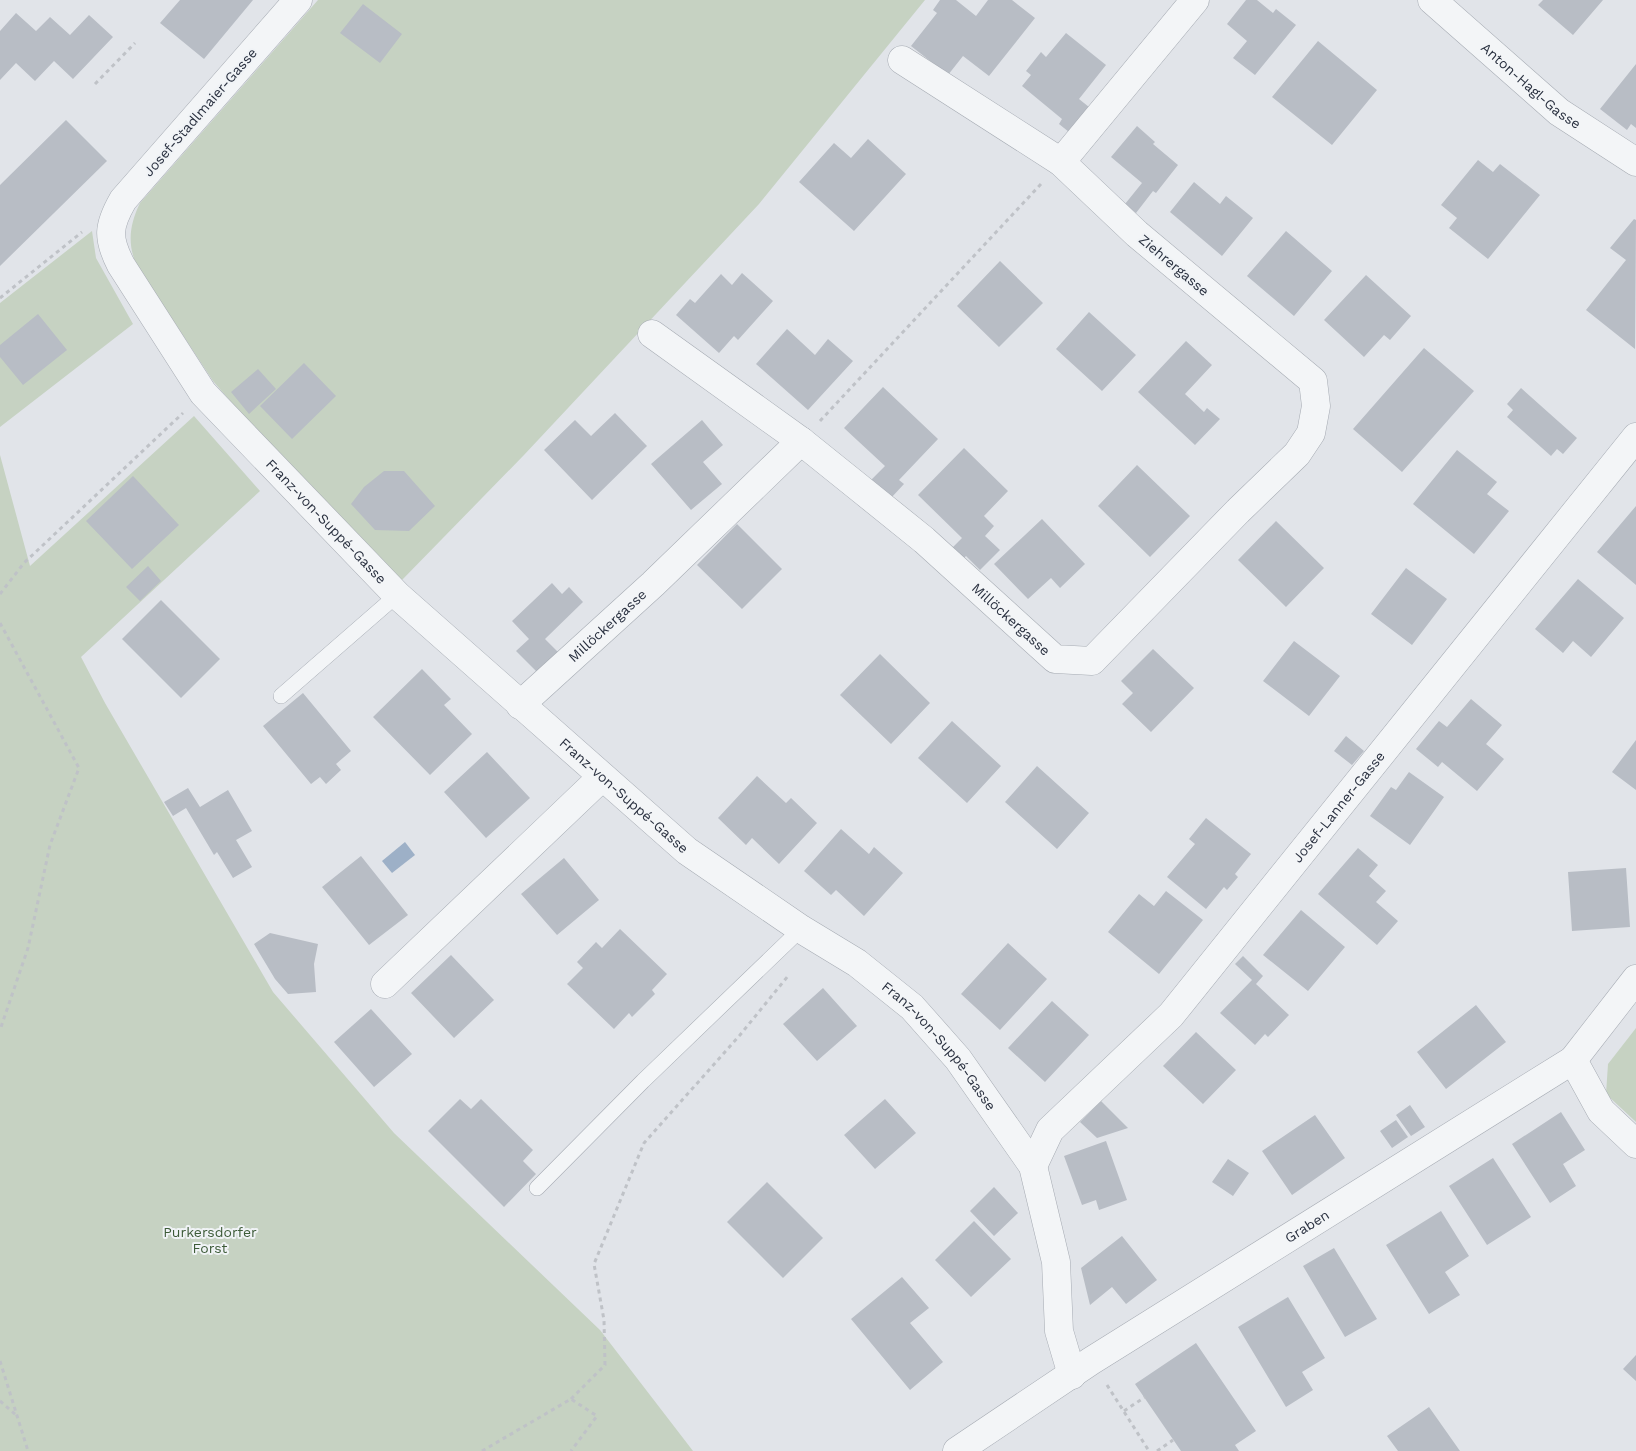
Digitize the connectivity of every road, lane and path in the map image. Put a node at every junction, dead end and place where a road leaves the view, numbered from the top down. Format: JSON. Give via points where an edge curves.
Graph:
{"nodes":[{"id":1,"x":298,"y":0,"type":"edge"},
{"id":2,"x":1195,"y":0,"type":"edge"},
{"id":3,"x":1432,"y":0,"type":"edge"},
{"id":4,"x":136,"y":43,"type":"dead end"},
{"id":5,"x":902,"y":60,"type":"dead end"},
{"id":6,"x":95,"y":84,"type":"dead end"},
{"id":7,"x":1061,"y":162,"type":"junction"},
{"id":8,"x":1636,"y":162,"type":"edge"},
{"id":9,"x":112,"y":223,"type":"junction"},
{"id":10,"x":0,"y":298,"type":"edge"},
{"id":11,"x":652,"y":334,"type":"dead end"},
{"id":12,"x":203,"y":393,"type":"junction"},
{"id":13,"x":1636,"y":437,"type":"edge"},
{"id":14,"x":801,"y":441,"type":"junction"},
{"id":15,"x":1238,"y":511,"type":"joint"},
{"id":16,"x":0,"y":594,"type":"edge"},
{"id":17,"x":396,"y":595,"type":"junction"},
{"id":18,"x":0,"y":623,"type":"edge"},
{"id":19,"x":281,"y":696,"type":"dead end"},
{"id":20,"x":520,"y":705,"type":"junction"},
{"id":21,"x":602,"y":777,"type":"junction"},
{"id":22,"x":803,"y":931,"type":"junction"},
{"id":23,"x":1636,"y":980,"type":"edge"},
{"id":24,"x":385,"y":984,"type":"dead end"},
{"id":25,"x":0,"y":1030,"type":"edge"},
{"id":26,"x":1573,"y":1060,"type":"junction"},
{"id":27,"x":1636,"y":1144,"type":"edge"},
{"id":28,"x":1033,"y":1166,"type":"junction"},
{"id":29,"x":537,"y":1188,"type":"dead end"},
{"id":30,"x":0,"y":1361,"type":"edge"},
{"id":31,"x":1082,"y":1368,"type":"junction"},
{"id":32,"x":1145,"y":1397,"type":"dead end"},
{"id":33,"x":571,"y":1399,"type":"junction"},
{"id":34,"x":0,"y":1401,"type":"edge"},
{"id":35,"x":1124,"y":1411,"type":"junction"},
{"id":36,"x":17,"y":1415,"type":"junction"},
{"id":37,"x":1173,"y":1440,"type":"dead end"},
{"id":38,"x":28,"y":1451,"type":"edge"},
{"id":39,"x":482,"y":1451,"type":"edge"},
{"id":40,"x":571,"y":1451,"type":"edge"},
{"id":41,"x":957,"y":1451,"type":"edge"},
{"id":42,"x":1149,"y":1451,"type":"edge"},
{"id":43,"x":1157,"y":1451,"type":"edge"}],
"edges":[{"from":1,"to":9,"type":"street","name":"Josef-Stadlmaier-Gasse","via":[[124,200]]},
{"from":2,"to":7,"type":"street"},
{"from":3,"to":8,"type":"street","name":"Anton-Hagl-Gasse","via":[[1559,112]]},
{"from":4,"to":6,"type":"path"},
{"from":5,"to":7,"type":"street","name":"Ziehrergasse"},
{"from":7,"to":14,"type":"path"},
{"from":7,"to":15,"type":"street","name":"Ziehrergasse","via":[[1137,234],[1312,381],[1316,406],[1311,433],[1297,454]]},
{"from":9,"to":10,"type":"path","via":[[88,228]]},
{"from":9,"to":12,"type":"street","name":"Franz-von-Suppé-Gasse","via":[[114,251],[121,265]]},
{"from":11,"to":14,"type":"street","name":"Millöckergasse"},
{"from":12,"to":16,"type":"path","via":[[24,563]]},
{"from":12,"to":17,"type":"street","name":"Franz-von-Suppé-Gasse"},
{"from":13,"to":28,"type":"street","name":"Josef-Lanner-Gasse","via":[[1171,1015],[1050,1130]]},
{"from":14,"to":15,"type":"street","name":"Millöckergasse","via":[[924,540],[1055,658],[1092,661]]},
{"from":14,"to":20,"type":"street","name":"Millöckergasse","via":[[653,584]]},
{"from":17,"to":19,"type":"lane"},
{"from":17,"to":20,"type":"street","name":"Franz-von-Suppé-Gasse"},
{"from":18,"to":25,"type":"path","via":[[79,768],[50,845],[28,948]]},
{"from":20,"to":21,"type":"street","name":"Franz-von-Suppé-Gasse"},
{"from":21,"to":22,"type":"street","name":"Franz-von-Suppé-Gasse","via":[[687,851]]},
{"from":21,"to":24,"type":"street"},
{"from":22,"to":28,"type":"street","name":"Franz-von-Suppé-Gasse","via":[[857,963],[912,1007],[958,1059]]},
{"from":22,"to":29,"type":"lane","via":[[643,1081]]},
{"from":22,"to":33,"type":"path","via":[[798,964],[644,1143],[594,1264],[604,1320],[605,1365]]},
{"from":23,"to":26,"type":"street","name":"Graben"},
{"from":26,"to":27,"type":"street","via":[[1601,1111]]},
{"from":26,"to":31,"type":"street","name":"Graben"},
{"from":28,"to":31,"type":"street","name":"Franz-von-Suppé-Gasse","via":[[1056,1262],[1059,1331]]},
{"from":30,"to":36,"type":"path"},
{"from":31,"to":35,"type":"path"},
{"from":31,"to":41,"type":"street","name":"Graben"},
{"from":32,"to":35,"type":"path"},
{"from":33,"to":39,"type":"path"},
{"from":33,"to":40,"type":"path","via":[[597,1416]]},
{"from":34,"to":36,"type":"path"},
{"from":35,"to":42,"type":"path"},
{"from":36,"to":38,"type":"path"},
{"from":37,"to":43,"type":"path"}]}
